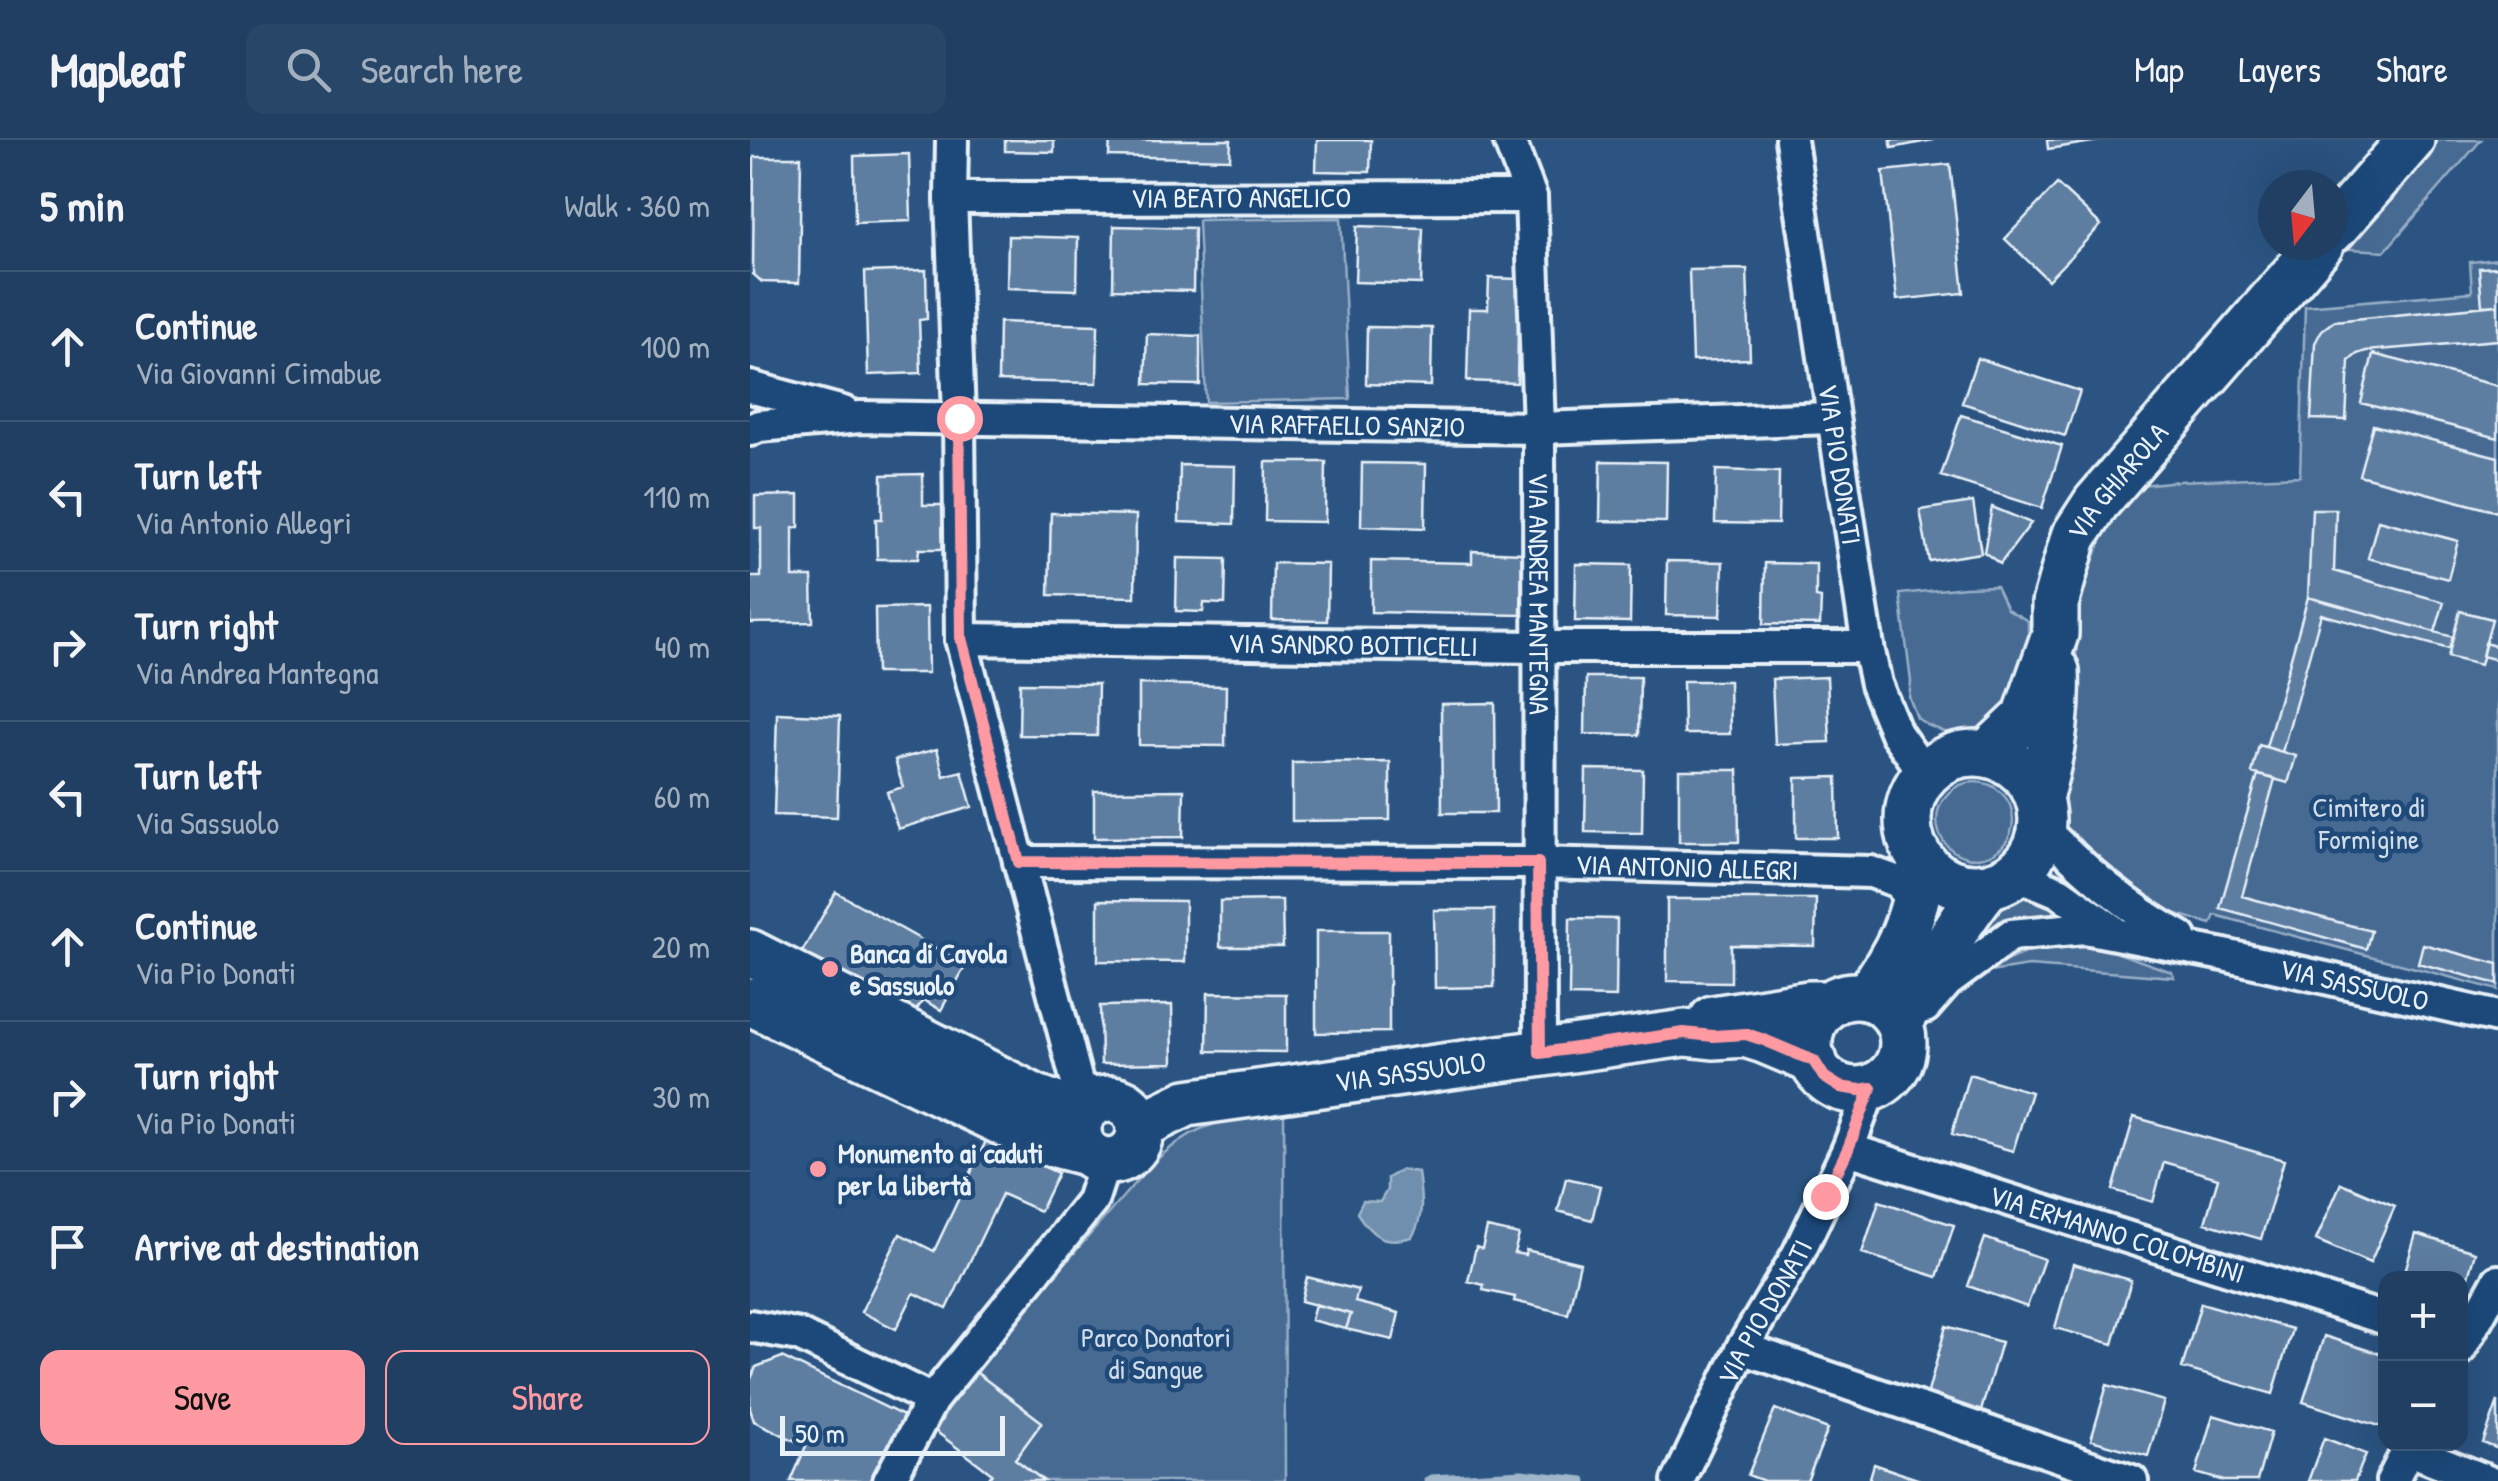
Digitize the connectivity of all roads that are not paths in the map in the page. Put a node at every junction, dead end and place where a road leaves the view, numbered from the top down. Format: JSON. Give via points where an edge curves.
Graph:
{"nodes":[{"id":1,"x":952,"y":140,"type":"edge"},
{"id":2,"x":1508,"y":140,"type":"edge"},
{"id":3,"x":1791,"y":140,"type":"edge"},
{"id":4,"x":2411,"y":140,"type":"edge"},
{"id":5,"x":1532,"y":197,"type":"junction"},
{"id":6,"x":952,"y":198,"type":"junction"},
{"id":7,"x":2348,"y":213,"type":"edge"},
{"id":8,"x":2307,"y":260,"type":"edge"},
{"id":9,"x":750,"y":375,"type":"edge"},
{"id":10,"x":763,"y":390,"type":"edge"},
{"id":11,"x":860,"y":417,"type":"junction"},
{"id":12,"x":959,"y":418,"type":"junction"},
{"id":13,"x":1831,"y":418,"type":"junction"},
{"id":14,"x":753,"y":427,"type":"edge"},
{"id":15,"x":1539,"y":428,"type":"junction"},
{"id":16,"x":2054,"y":634,"type":"junction"},
{"id":17,"x":961,"y":638,"type":"junction"},
{"id":18,"x":1868,"y":646,"type":"junction"},
{"id":19,"x":1538,"y":647,"type":"junction"},
{"id":20,"x":1987,"y":754,"type":"junction"},
{"id":21,"x":1925,"y":774,"type":"junction"},
{"id":22,"x":2040,"y":813,"type":"junction"},
{"id":23,"x":1019,"y":862,"type":"junction"},
{"id":24,"x":1538,"y":863,"type":"junction"},
{"id":25,"x":1924,"y":863,"type":"junction"},
{"id":26,"x":2001,"y":880,"type":"junction"},
{"id":27,"x":1914,"y":912,"type":"junction"},
{"id":28,"x":2118,"y":934,"type":"junction"},
{"id":29,"x":2210,"y":952,"type":"junction"},
{"id":30,"x":750,"y":953,"type":"edge"},
{"id":31,"x":758,"y":1010,"type":"edge"},
{"id":32,"x":1874,"y":1015,"type":"junction"},
{"id":33,"x":2498,"y":1017,"type":"edge"},
{"id":34,"x":1684,"y":1033,"type":"junction"},
{"id":35,"x":1540,"y":1053,"type":"junction"},
{"id":36,"x":1814,"y":1061,"type":"junction"},
{"id":37,"x":1871,"y":1088,"type":"junction"},
{"id":38,"x":1094,"y":1130,"type":"junction"},
{"id":39,"x":1848,"y":1149,"type":"junction"},
{"id":40,"x":2498,"y":1280,"type":"edge"},
{"id":41,"x":2378,"y":1315,"type":"edge"},
{"id":42,"x":750,"y":1326,"type":"edge"},
{"id":43,"x":2468,"y":1334,"type":"edge"},
{"id":44,"x":1742,"y":1348,"type":"junction"},
{"id":45,"x":932,"y":1400,"type":"junction"},
{"id":46,"x":2407,"y":1451,"type":"edge"},
{"id":47,"x":2421,"y":1451,"type":"edge"},
{"id":48,"x":889,"y":1481,"type":"edge"},
{"id":49,"x":1678,"y":1481,"type":"edge"},
{"id":50,"x":2132,"y":1481,"type":"edge"},
{"id":51,"x":2392,"y":1481,"type":"edge"},
{"id":52,"x":2487,"y":1481,"type":"edge"}],
"edges":[{"from":1,"to":6,"type":"street"},
{"from":2,"to":5,"type":"street","name":"VIA ANDREA MANTEGNA"},
{"from":3,"to":13,"type":"street","name":"VIA PIO DONATI"},
{"from":4,"to":7,"type":"street"},
{"from":5,"to":6,"type":"street","name":"VIA BEATO ANGELICO"},
{"from":5,"to":15,"type":"street","name":"VIA ANDREA MANTEGNA"},
{"from":6,"to":12,"type":"street"},
{"from":8,"to":16,"type":"street","name":"VIA GHIAROLA","via":[[2096,502],[2074,537],[2055,604]]},
{"from":9,"to":10,"type":"street","name":"VIA RAFFAELLO SANZIO"},
{"from":10,"to":11,"type":"street","name":"VIA RAFFAELLO SANZIO"},
{"from":11,"to":12,"type":"street","name":"VIA RAFFAELLO SANZIO"},
{"from":11,"to":14,"type":"street","name":"VIA RAFFAELLO SANZIO"},
{"from":12,"to":15,"type":"street","name":"VIA RAFFAELLO SANZIO"},
{"from":12,"to":17,"type":"street"},
{"from":13,"to":15,"type":"street","name":"VIA RAFFAELLO SANZIO"},
{"from":13,"to":18,"type":"street","name":"VIA PIO DONATI"},
{"from":15,"to":19,"type":"street","name":"VIA ANDREA MANTEGNA"},
{"from":16,"to":20,"type":"street","name":"VIA GHIAROLA","via":[[2026,717]]},
{"from":16,"to":22,"type":"street","name":"VIA PIO DONATI","via":[[2057,702]]},
{"from":17,"to":19,"type":"street","name":"VIA SANDRO BOTTICELLI"},
{"from":17,"to":23,"type":"street"},
{"from":18,"to":19,"type":"street","name":"VIA SANDRO BOTTICELLI"},
{"from":18,"to":21,"type":"street","name":"VIA PIO DONATI","via":[[1896,733]]},
{"from":19,"to":24,"type":"street","name":"VIA ANDREA MANTEGNA"},
{"from":20,"to":21,"type":"street","via":[[1950,757]]},
{"from":20,"to":22,"type":"street","via":[[2022,772]]},
{"from":21,"to":25,"type":"street","via":[[1908,812],[1910,839]]},
{"from":22,"to":26,"type":"street","name":"VIA PIO DONATI","via":[[2038,846],[2028,862]]},
{"from":22,"to":29,"type":"street","name":"VIA SASSUOLO","via":[[2083,868],[2149,920]]},
{"from":23,"to":24,"type":"street","name":"VIA ANTONIO ALLEGRI"},
{"from":23,"to":38,"type":"street"},
{"from":24,"to":27,"type":"street","name":"VIA ANTONIO ALLEGRI","via":[[1872,872],[1901,884]]},
{"from":24,"to":35,"type":"street","name":"VIA ANDREA MANTEGNA"},
{"from":25,"to":26,"type":"street","via":[[1958,885]]},
{"from":25,"to":27,"type":"street","name":"VIA PIO DONATI"},
{"from":26,"to":28,"type":"street","via":[[2059,892]]},
{"from":26,"to":32,"type":"street","name":"VIA PIO DONATI","via":[[1951,934],[1913,1001]]},
{"from":27,"to":32,"type":"street","name":"VIA PIO DONATI"},
{"from":28,"to":29,"type":"street","name":"VIA SASSUOLO"},
{"from":28,"to":32,"type":"street","name":"VIA SASSUOLO","via":[[2085,928],[2011,936],[1947,982],[1920,1014]]},
{"from":29,"to":33,"type":"street","name":"VIA SASSUOLO"},
{"from":30,"to":38,"type":"street","via":[[1061,1106]]},
{"from":31,"to":38,"type":"street","via":[[1040,1140]]},
{"from":32,"to":34,"type":"street","name":"VIA SASSUOLO","via":[[1809,1004],[1710,1020]]},
{"from":32,"to":36,"type":"street","name":"VIA PIO DONATI","via":[[1815,1020],[1809,1046]]},
{"from":32,"to":37,"type":"street","name":"VIA PIO DONATI","via":[[1900,1061]]},
{"from":34,"to":35,"type":"street","name":"VIA SASSUOLO"},
{"from":34,"to":36,"type":"street","name":"VIA SASSUOLO","via":[[1746,1034]]},
{"from":35,"to":38,"type":"street","name":"VIA SASSUOLO","via":[[1187,1103],[1140,1126],[1131,1152],[1114,1161]]},
{"from":36,"to":37,"type":"street","via":[[1840,1087]]},
{"from":37,"to":39,"type":"street","name":"VIA PIO DONATI"},
{"from":38,"to":45,"type":"street","name":"VIA SASSUOLO","via":[[1092,1201]]},
{"from":39,"to":41,"type":"street","name":"VIA ERMANNO COLOMBINI"},
{"from":39,"to":44,"type":"street","name":"VIA PIO DONATI","via":[[1798,1254]]},
{"from":40,"to":43,"type":"street"},
{"from":42,"to":45,"type":"street","via":[[799,1335]]},
{"from":44,"to":49,"type":"street","name":"VIA PIO DONATI"},
{"from":44,"to":50,"type":"street"},
{"from":45,"to":48,"type":"street","name":"VIA SASSUOLO"},
{"from":46,"to":51,"type":"street"},
{"from":47,"to":52,"type":"street"}]}
